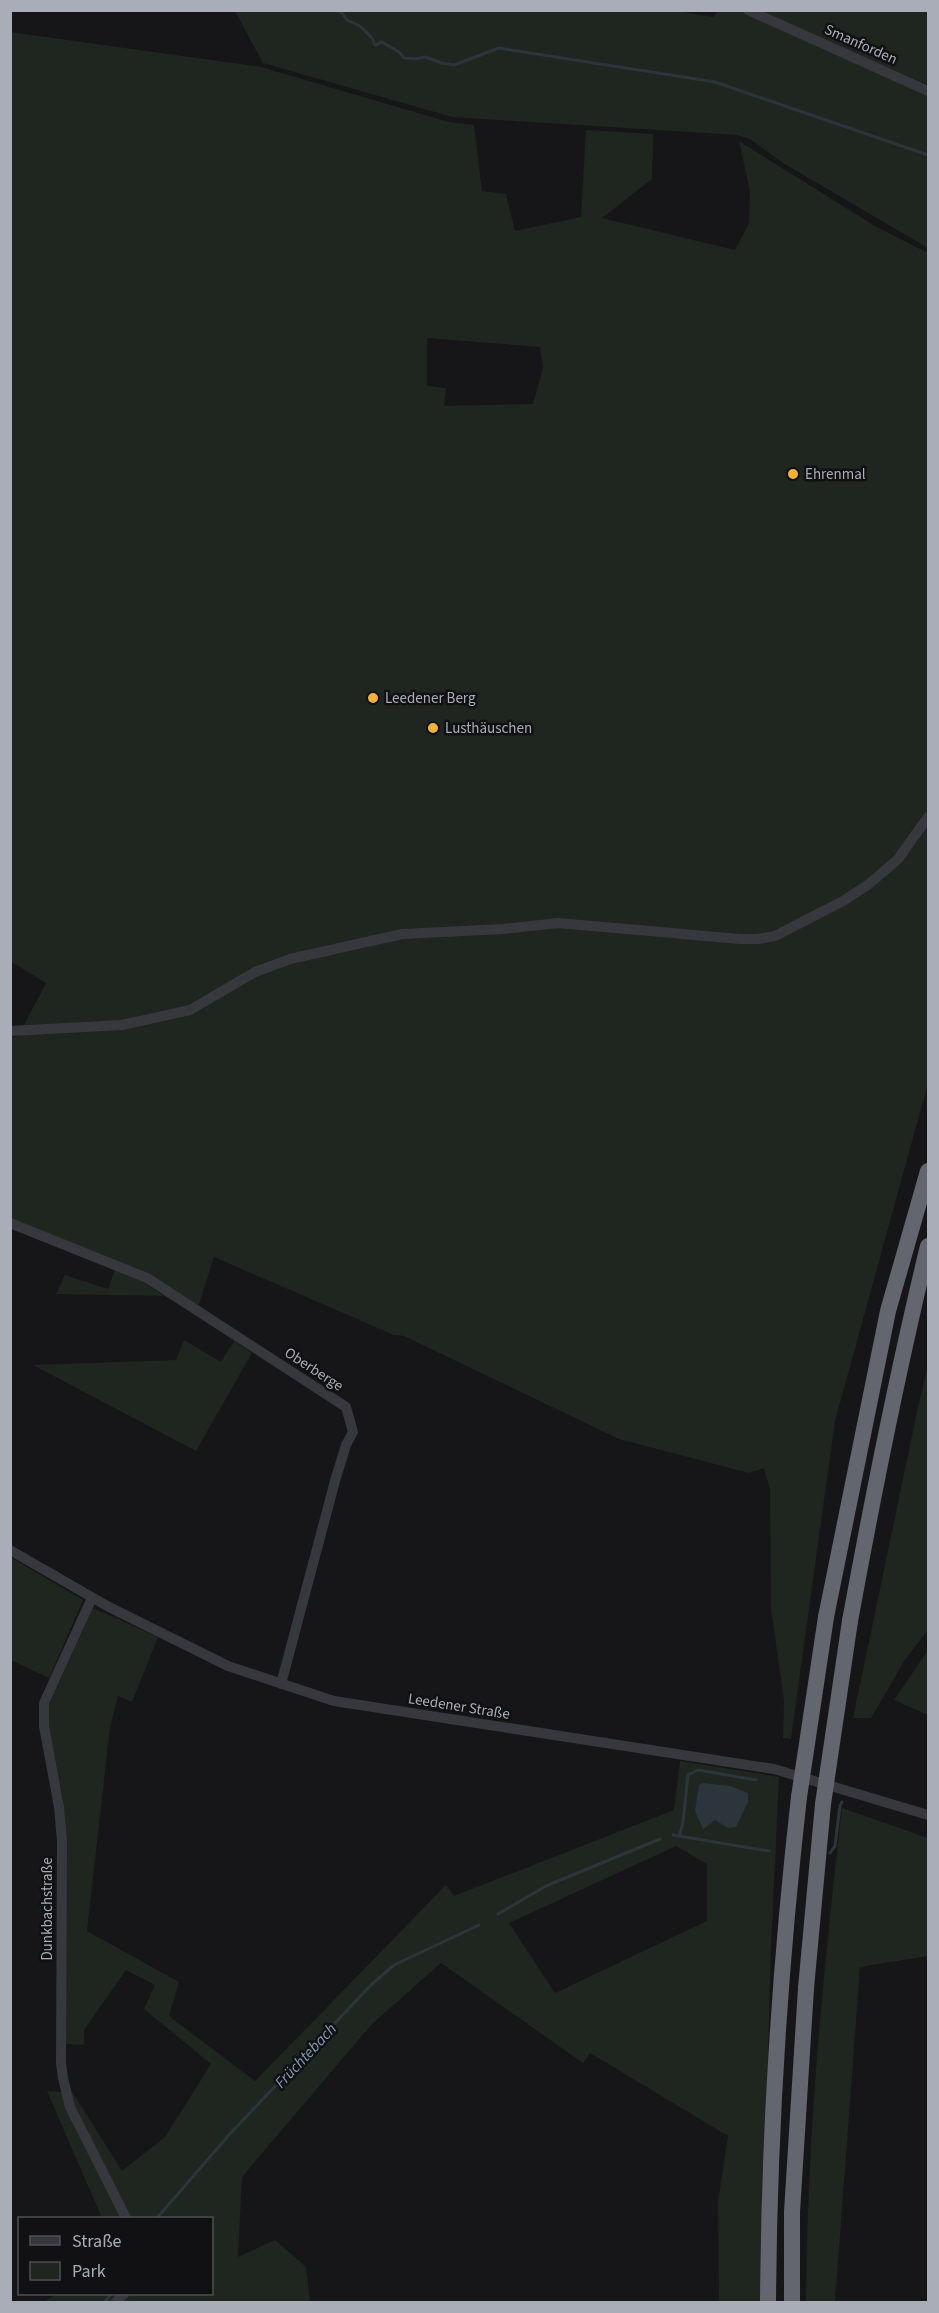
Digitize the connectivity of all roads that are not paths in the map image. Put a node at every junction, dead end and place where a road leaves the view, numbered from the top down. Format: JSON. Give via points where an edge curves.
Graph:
{"nodes":[{"id":1,"x":748,"y":10,"type":"edge"},
{"id":2,"x":928,"y":91,"type":"edge"},
{"id":3,"x":928,"y":817,"type":"edge"},
{"id":4,"x":15,"y":1030,"type":"edge"},
{"id":5,"x":928,"y":1171,"type":"edge"},
{"id":6,"x":10,"y":1223,"type":"edge"},
{"id":7,"x":928,"y":1245,"type":"edge"},
{"id":8,"x":10,"y":1550,"type":"edge"},
{"id":9,"x":92,"y":1598,"type":"junction"},
{"id":10,"x":281,"y":1684,"type":"junction"},
{"id":11,"x":928,"y":1815,"type":"edge"},
{"id":12,"x":125,"y":2217,"type":"edge"},
{"id":13,"x":768,"y":2302,"type":"edge"},
{"id":14,"x":792,"y":2302,"type":"edge"}],
"edges":[{"from":1,"to":2,"type":"street","name":"Smanforden"},
{"from":3,"to":4,"type":"street","via":[[898,859],[869,884],[775,936],[740,939],[558,923],[402,933],[290,959],[255,972],[190,1010],[122,1025]]},
{"from":5,"to":13,"type":"highway","bridge":true,"via":[[888,1311],[826,1617],[799,1797],[781,1986],[769,2176]]},
{"from":6,"to":10,"type":"street","name":"Oberberge","via":[[147,1278],[346,1407],[353,1432],[335,1481]]},
{"from":7,"to":14,"type":"highway","bridge":true,"via":[[900,1360],[850,1621],[823,1804],[806,1988],[792,2212]]},
{"from":8,"to":9,"type":"street","name":"Leedener Straße"},
{"from":9,"to":10,"type":"street","name":"Leedener Straße","via":[[228,1666]]},
{"from":9,"to":12,"type":"street","name":"Dunkbachstraße","via":[[44,1703],[62,1841],[61,2063],[70,2108]]},
{"from":10,"to":11,"type":"street","name":"Leedener Straße","via":[[334,1701],[774,1769]]}]}
